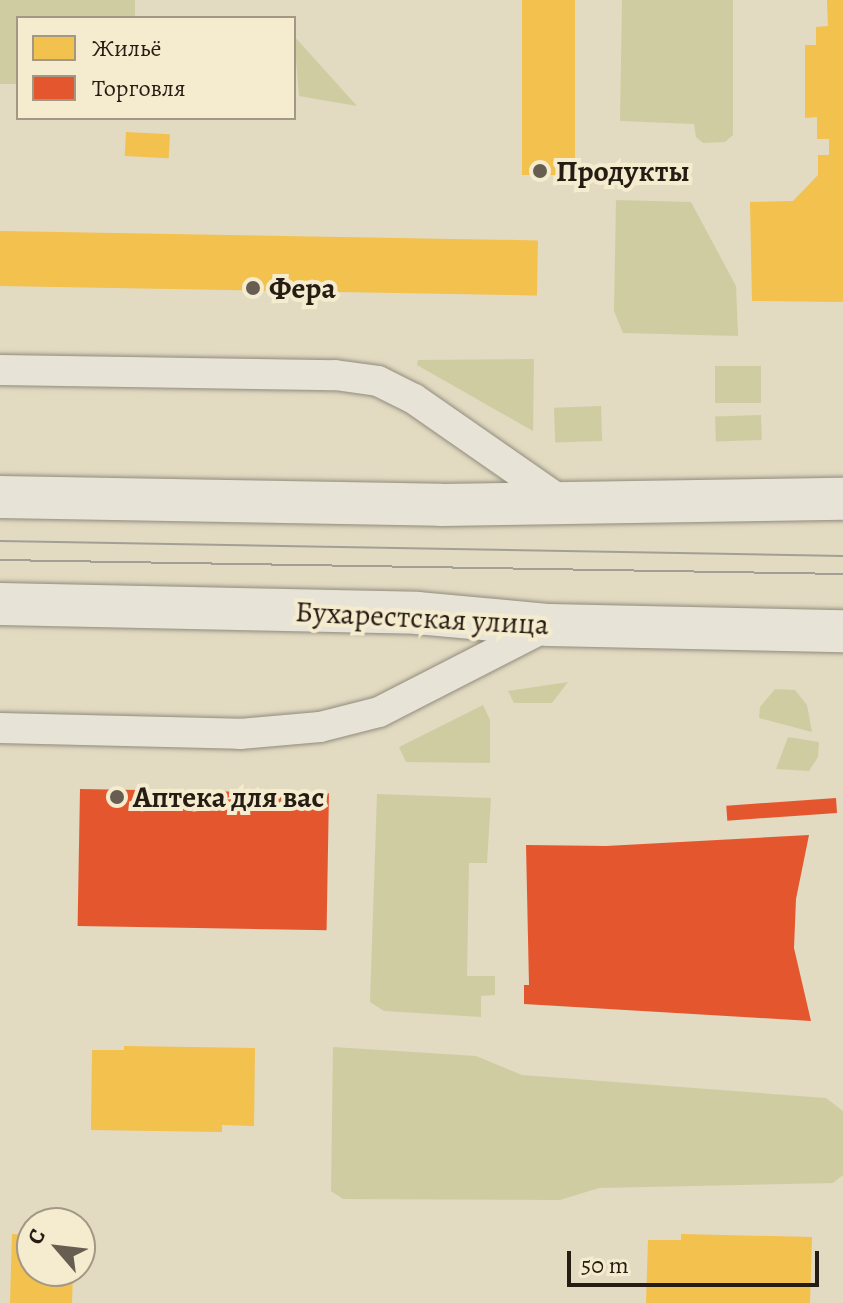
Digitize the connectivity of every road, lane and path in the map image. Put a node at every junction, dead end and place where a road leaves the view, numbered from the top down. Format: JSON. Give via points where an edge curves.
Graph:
{"nodes":[{"id":1,"x":0,"y":370,"type":"edge"},
{"id":2,"x":0,"y":497,"type":"edge"},
{"id":3,"x":558,"y":499,"type":"junction"},
{"id":4,"x":843,"y":499,"type":"edge"},
{"id":5,"x":0,"y":604,"type":"edge"},
{"id":6,"x":549,"y":625,"type":"junction"},
{"id":7,"x":843,"y":631,"type":"edge"},
{"id":8,"x":0,"y":728,"type":"edge"}],
"edges":[{"from":1,"to":3,"type":"street","via":[[335,375],[378,381],[414,399]]},
{"from":2,"to":3,"type":"main road","via":[[441,505]]},
{"from":3,"to":4,"type":"main road"},
{"from":5,"to":6,"type":"main road","name":"Бухарестская улица","via":[[417,613]]},
{"from":6,"to":7,"type":"main road","name":"Бухарестская улица"},
{"from":6,"to":8,"type":"street","via":[[379,712],[320,727],[240,734]]}]}
